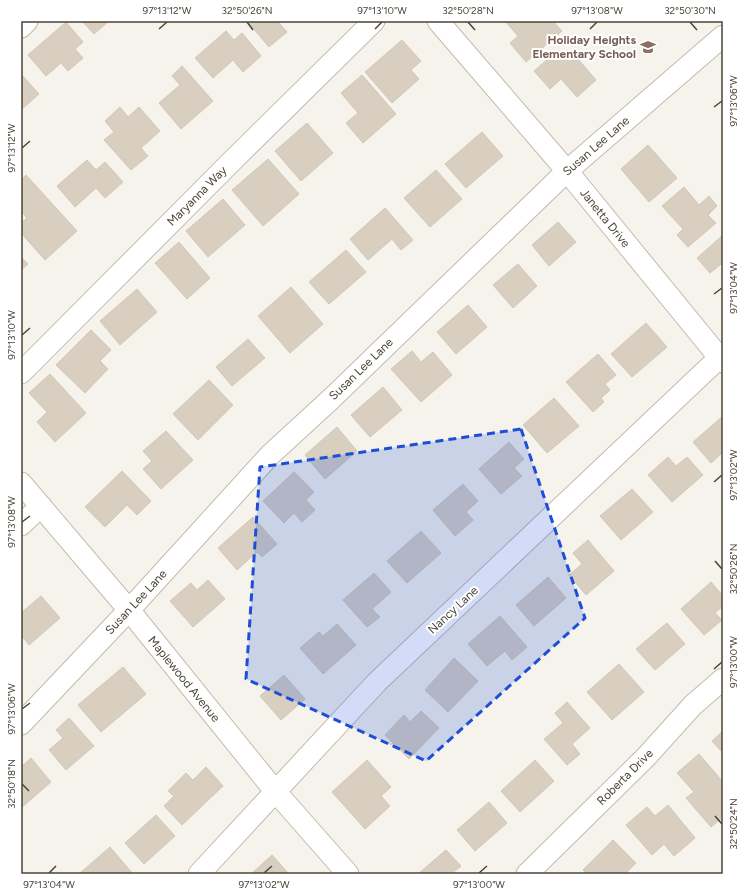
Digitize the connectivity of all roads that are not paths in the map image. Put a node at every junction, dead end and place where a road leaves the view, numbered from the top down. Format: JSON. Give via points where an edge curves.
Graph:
{"nodes":[{"id":1,"x":27,"y":21,"type":"edge"},
{"id":2,"x":374,"y":21,"type":"edge"},
{"id":3,"x":438,"y":21,"type":"edge"},
{"id":4,"x":21,"y":27,"type":"edge"},
{"id":5,"x":723,"y":36,"type":"edge"},
{"id":6,"x":567,"y":171,"type":"junction"},
{"id":7,"x":721,"y":360,"type":"edge"},
{"id":8,"x":21,"y":373,"type":"edge"},
{"id":9,"x":21,"y":483,"type":"edge"},
{"id":10,"x":41,"y":506,"type":"junction"},
{"id":11,"x":21,"y":525,"type":"edge"},
{"id":12,"x":129,"y":610,"type":"junction"},
{"id":13,"x":723,"y":679,"type":"edge"},
{"id":14,"x":21,"y":724,"type":"edge"},
{"id":15,"x":276,"y":791,"type":"junction"},
{"id":16,"x":199,"y":874,"type":"edge"},
{"id":17,"x":348,"y":874,"type":"edge"},
{"id":18,"x":527,"y":874,"type":"edge"}],
"edges":[{"from":1,"to":4,"type":"street"},
{"from":2,"to":8,"type":"street","name":"Maryanna Way"},
{"from":3,"to":6,"type":"street","name":"Janetta Drive"},
{"from":5,"to":6,"type":"street","name":"Susan Lee Lane"},
{"from":6,"to":7,"type":"street","name":"Janetta Drive"},
{"from":6,"to":12,"type":"street","name":"Susan Lee Lane","via":[[270,455]]},
{"from":7,"to":15,"type":"street","name":"Nancy Lane","via":[[377,682]]},
{"from":9,"to":10,"type":"street","name":"Maplewood Avenue"},
{"from":10,"to":11,"type":"street"},
{"from":10,"to":12,"type":"street","name":"Maplewood Avenue"},
{"from":12,"to":14,"type":"street","name":"Susan Lee Lane"},
{"from":12,"to":15,"type":"street","name":"Maplewood Avenue"},
{"from":13,"to":18,"type":"street","name":"Roberta Drive","via":[[693,705],[646,757]]},
{"from":15,"to":16,"type":"street","name":"Nancy Lane"},
{"from":15,"to":17,"type":"street","name":"Maplewood Avenue"}]}
